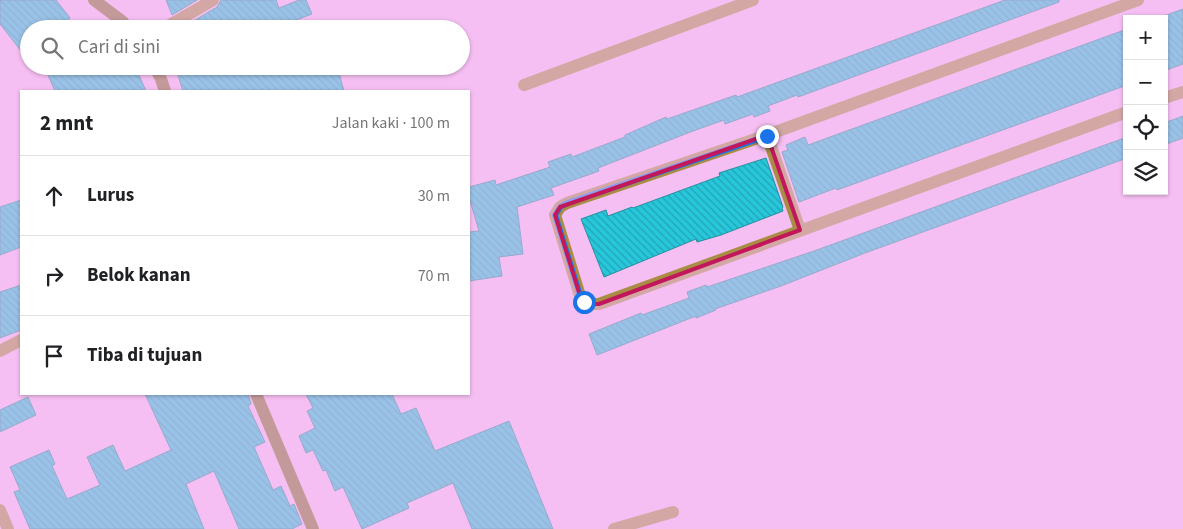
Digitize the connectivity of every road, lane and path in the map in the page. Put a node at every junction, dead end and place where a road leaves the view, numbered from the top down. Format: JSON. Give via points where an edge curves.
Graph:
{"nodes":[{"id":1,"x":94,"y":0,"type":"edge"},
{"id":2,"x":213,"y":0,"type":"edge"},
{"id":3,"x":753,"y":0,"type":"edge"},
{"id":4,"x":1138,"y":0,"type":"edge"},
{"id":5,"x":121,"y":20,"type":"edge"},
{"id":6,"x":179,"y":20,"type":"edge"},
{"id":7,"x":159,"y":75,"type":"edge"},
{"id":8,"x":524,"y":85,"type":"dead end"},
{"id":9,"x":165,"y":90,"type":"edge"},
{"id":10,"x":1183,"y":92,"type":"edge"},
{"id":11,"x":1168,"y":97,"type":"edge"},
{"id":12,"x":1123,"y":113,"type":"edge"},
{"id":13,"x":767,"y":136,"type":"junction"},
{"id":14,"x":800,"y":230,"type":"junction"},
{"id":15,"x":20,"y":341,"type":"edge"},
{"id":16,"x":0,"y":351,"type":"edge"},
{"id":17,"x":256,"y":395,"type":"edge"},
{"id":18,"x":0,"y":510,"type":"edge"},
{"id":19,"x":673,"y":512,"type":"dead end"},
{"id":20,"x":8,"y":529,"type":"edge"},
{"id":21,"x":313,"y":529,"type":"edge"},
{"id":22,"x":614,"y":529,"type":"edge"}],
"edges":[{"from":1,"to":5,"type":"street"},
{"from":2,"to":6,"type":"street"},
{"from":3,"to":8,"type":"street"},
{"from":4,"to":13,"type":"street"},
{"from":7,"to":9,"type":"street"},
{"from":10,"to":11,"type":"street"},
{"from":12,"to":14,"type":"street"},
{"from":13,"to":14,"type":"street"},
{"from":13,"to":14,"type":"street","via":[[560,207],[555,215],[581,299],[588,304],[600,304]]},
{"from":15,"to":16,"type":"street"},
{"from":17,"to":21,"type":"street"},
{"from":18,"to":20,"type":"street"},
{"from":19,"to":22,"type":"street"}]}
